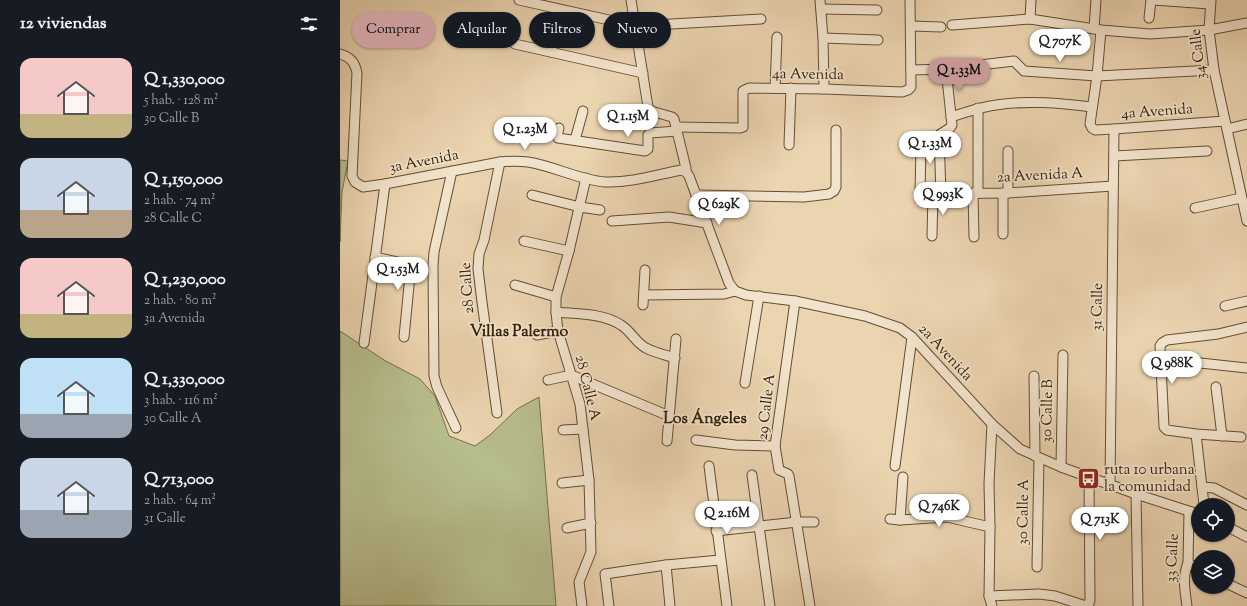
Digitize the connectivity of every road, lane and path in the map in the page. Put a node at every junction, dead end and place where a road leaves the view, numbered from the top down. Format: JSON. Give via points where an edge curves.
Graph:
{"nodes":[{"id":1,"x":520,"y":0,"type":"edge"},
{"id":2,"x":631,"y":0,"type":"edge"},
{"id":3,"x":910,"y":0,"type":"edge"},
{"id":4,"x":1031,"y":0,"type":"edge"},
{"id":5,"x":1096,"y":0,"type":"edge"},
{"id":6,"x":1152,"y":0,"type":"edge"},
{"id":7,"x":1211,"y":2,"type":"edge"},
{"id":8,"x":821,"y":4,"type":"edge"},
{"id":9,"x":562,"y":10,"type":"junction"},
{"id":10,"x":878,"y":10,"type":"dead end"},
{"id":11,"x":633,"y":12,"type":"edge"},
{"id":12,"x":1149,"y":18,"type":"dead end"},
{"id":13,"x":603,"y":19,"type":"edge"},
{"id":14,"x":761,"y":19,"type":"dead end"},
{"id":15,"x":1030,"y":19,"type":"junction"},
{"id":16,"x":1247,"y":22,"type":"edge"},
{"id":17,"x":671,"y":24,"type":"edge"},
{"id":18,"x":952,"y":25,"type":"dead end"},
{"id":19,"x":911,"y":26,"type":"junction"},
{"id":20,"x":941,"y":27,"type":"dead end"},
{"id":21,"x":1097,"y":29,"type":"junction"},
{"id":22,"x":1209,"y":30,"type":"junction"},
{"id":23,"x":777,"y":37,"type":"dead end"},
{"id":24,"x":823,"y":38,"type":"junction"},
{"id":25,"x":878,"y":40,"type":"dead end"},
{"id":26,"x":521,"y":45,"type":"edge"},
{"id":27,"x":639,"y":48,"type":"edge"},
{"id":28,"x":551,"y":52,"type":"junction"},
{"id":29,"x":340,"y":54,"type":"edge"},
{"id":30,"x":946,"y":69,"type":"junction"},
{"id":31,"x":911,"y":70,"type":"junction"},
{"id":32,"x":1214,"y":70,"type":"junction"},
{"id":33,"x":643,"y":73,"type":"junction"},
{"id":34,"x":1097,"y":76,"type":"junction"},
{"id":35,"x":774,"y":88,"type":"junction"},
{"id":36,"x":791,"y":88,"type":"junction"},
{"id":37,"x":824,"y":89,"type":"junction"},
{"id":38,"x":1092,"y":107,"type":"junction"},
{"id":39,"x":978,"y":108,"type":"junction"},
{"id":40,"x":583,"y":111,"type":"dead end"},
{"id":41,"x":951,"y":117,"type":"junction"},
{"id":42,"x":1247,"y":124,"type":"edge"},
{"id":43,"x":1226,"y":125,"type":"junction"},
{"id":44,"x":559,"y":128,"type":"dead end"},
{"id":45,"x":676,"y":129,"type":"junction"},
{"id":46,"x":1114,"y":129,"type":"junction"},
{"id":47,"x":836,"y":130,"type":"dead end"},
{"id":48,"x":575,"y":140,"type":"junction"},
{"id":49,"x":789,"y":145,"type":"dead end"},
{"id":50,"x":921,"y":145,"type":"dead end"},
{"id":51,"x":1008,"y":151,"type":"dead end"},
{"id":52,"x":1207,"y":151,"type":"dead end"},
{"id":53,"x":1114,"y":156,"type":"junction"},
{"id":54,"x":500,"y":162,"type":"junction"},
{"id":55,"x":452,"y":171,"type":"junction"},
{"id":56,"x":686,"y":172,"type":"junction"},
{"id":57,"x":586,"y":178,"type":"junction"},
{"id":58,"x":385,"y":184,"type":"junction"},
{"id":59,"x":1113,"y":186,"type":"junction"},
{"id":60,"x":1006,"y":192,"type":"junction"},
{"id":61,"x":975,"y":193,"type":"junction"},
{"id":62,"x":937,"y":194,"type":"junction"},
{"id":63,"x":532,"y":195,"type":"dead end"},
{"id":64,"x":696,"y":195,"type":"junction"},
{"id":65,"x":1242,"y":198,"type":"junction"},
{"id":66,"x":580,"y":207,"type":"junction"},
{"id":67,"x":1195,"y":208,"type":"dead end"},
{"id":68,"x":600,"y":210,"type":"dead end"},
{"id":69,"x":612,"y":221,"type":"dead end"},
{"id":70,"x":1247,"y":221,"type":"edge"},
{"id":71,"x":707,"y":224,"type":"junction"},
{"id":72,"x":1003,"y":234,"type":"dead end"},
{"id":73,"x":932,"y":236,"type":"dead end"},
{"id":74,"x":974,"y":237,"type":"dead end"},
{"id":75,"x":524,"y":241,"type":"dead end"},
{"id":76,"x":570,"y":251,"type":"junction"},
{"id":77,"x":375,"y":257,"type":"junction"},
{"id":78,"x":645,"y":270,"type":"dead end"},
{"id":79,"x":515,"y":285,"type":"dead end"},
{"id":80,"x":735,"y":291,"type":"junction"},
{"id":81,"x":644,"y":295,"type":"junction"},
{"id":82,"x":760,"y":296,"type":"junction"},
{"id":83,"x":556,"y":297,"type":"junction"},
{"id":84,"x":795,"y":301,"type":"junction"},
{"id":85,"x":1247,"y":301,"type":"edge"},
{"id":86,"x":643,"y":305,"type":"dead end"},
{"id":87,"x":1224,"y":306,"type":"dead end"},
{"id":88,"x":556,"y":312,"type":"junction"},
{"id":89,"x":1247,"y":327,"type":"edge"},
{"id":90,"x":558,"y":331,"type":"junction"},
{"id":91,"x":537,"y":335,"type":"dead end"},
{"id":92,"x":404,"y":337,"type":"dead end"},
{"id":93,"x":912,"y":337,"type":"junction"},
{"id":94,"x":676,"y":339,"type":"dead end"},
{"id":95,"x":364,"y":343,"type":"dead end"},
{"id":96,"x":1063,"y":355,"type":"dead end"},
{"id":97,"x":675,"y":358,"type":"junction"},
{"id":98,"x":1191,"y":362,"type":"dead end"},
{"id":99,"x":1247,"y":368,"type":"edge"},
{"id":100,"x":571,"y":375,"type":"junction"},
{"id":101,"x":1034,"y":376,"type":"dead end"},
{"id":102,"x":548,"y":380,"type":"dead end"},
{"id":103,"x":745,"y":383,"type":"dead end"},
{"id":104,"x":1216,"y":387,"type":"dead end"},
{"id":105,"x":497,"y":413,"type":"dead end"},
{"id":106,"x":669,"y":416,"type":"junction"},
{"id":107,"x":992,"y":424,"type":"junction"},
{"id":108,"x":456,"y":428,"type":"dead end"},
{"id":109,"x":583,"y":429,"type":"junction"},
{"id":110,"x":563,"y":430,"type":"dead end"},
{"id":111,"x":1196,"y":434,"type":"junction"},
{"id":112,"x":1222,"y":436,"type":"junction"},
{"id":113,"x":1241,"y":437,"type":"dead end"},
{"id":114,"x":696,"y":440,"type":"dead end"},
{"id":115,"x":667,"y":441,"type":"dead end"},
{"id":116,"x":775,"y":446,"type":"junction"},
{"id":117,"x":1037,"y":457,"type":"junction"},
{"id":118,"x":709,"y":466,"type":"dead end"},
{"id":119,"x":895,"y":466,"type":"dead end"},
{"id":120,"x":1061,"y":467,"type":"junction"},
{"id":121,"x":752,"y":475,"type":"dead end"},
{"id":122,"x":1089,"y":476,"type":"junction"},
{"id":123,"x":903,"y":477,"type":"dead end"},
{"id":124,"x":589,"y":480,"type":"junction"},
{"id":125,"x":562,"y":483,"type":"dead end"},
{"id":126,"x":1110,"y":485,"type":"junction"},
{"id":127,"x":1202,"y":487,"type":"junction"},
{"id":128,"x":1136,"y":494,"type":"junction"},
{"id":129,"x":1203,"y":498,"type":"edge"},
{"id":130,"x":1247,"y":505,"type":"edge"},
{"id":131,"x":1191,"y":512,"type":"edge"},
{"id":132,"x":890,"y":519,"type":"dead end"},
{"id":133,"x":900,"y":520,"type":"junction"},
{"id":134,"x":797,"y":522,"type":"junction"},
{"id":135,"x":814,"y":522,"type":"dead end"},
{"id":136,"x":591,"y":523,"type":"junction"},
{"id":137,"x":760,"y":527,"type":"junction"},
{"id":138,"x":990,"y":527,"type":"junction"},
{"id":139,"x":567,"y":528,"type":"dead end"},
{"id":140,"x":1235,"y":531,"type":"edge"},
{"id":141,"x":716,"y":532,"type":"junction"},
{"id":142,"x":1191,"y":533,"type":"edge"},
{"id":143,"x":1247,"y":538,"type":"edge"},
{"id":144,"x":720,"y":560,"type":"junction"},
{"id":145,"x":1188,"y":563,"type":"junction"},
{"id":146,"x":1191,"y":564,"type":"edge"},
{"id":147,"x":666,"y":565,"type":"junction"},
{"id":148,"x":1038,"y":567,"type":"dead end"},
{"id":149,"x":1235,"y":587,"type":"edge"},
{"id":150,"x":1247,"y":593,"type":"edge"},
{"id":151,"x":989,"y":596,"type":"junction"},
{"id":152,"x":1087,"y":605,"type":"edge"},
{"id":153,"x":582,"y":606,"type":"edge"},
{"id":154,"x":609,"y":606,"type":"edge"},
{"id":155,"x":670,"y":606,"type":"edge"},
{"id":156,"x":727,"y":606,"type":"edge"},
{"id":157,"x":770,"y":606,"type":"edge"},
{"id":158,"x":810,"y":606,"type":"edge"},
{"id":159,"x":992,"y":606,"type":"edge"},
{"id":160,"x":1138,"y":606,"type":"edge"},
{"id":161,"x":1187,"y":606,"type":"edge"}],
"edges":[{"from":1,"to":9,"type":"street"},
{"from":2,"to":11,"type":"street"},
{"from":3,"to":19,"type":"street"},
{"from":4,"to":15,"type":"street"},
{"from":5,"to":21,"type":"street"},
{"from":6,"to":7,"type":"street"},
{"from":6,"to":12,"type":"street"},
{"from":7,"to":22,"type":"street","name":"34 Calle"},
{"from":8,"to":10,"type":"street"},
{"from":8,"to":24,"type":"street"},
{"from":9,"to":13,"type":"street"},
{"from":9,"to":28,"type":"street"},
{"from":14,"to":17,"type":"street"},
{"from":15,"to":18,"type":"street"},
{"from":15,"to":21,"type":"street"},
{"from":16,"to":22,"type":"street"},
{"from":19,"to":20,"type":"street"},
{"from":19,"to":31,"type":"street"},
{"from":21,"to":22,"type":"street","via":[[1150,34]]},
{"from":21,"to":34,"type":"street"},
{"from":22,"to":32,"type":"street","name":"34 Calle"},
{"from":23,"to":35,"type":"street"},
{"from":24,"to":25,"type":"street"},
{"from":24,"to":37,"type":"street"},
{"from":26,"to":28,"type":"street"},
{"from":27,"to":33,"type":"street"},
{"from":28,"to":33,"type":"street"},
{"from":29,"to":58,"type":"street","name":"3a Avenida","via":[[352,60],[357,73],[352,176],[355,182],[363,187]]},
{"from":30,"to":31,"type":"street"},
{"from":30,"to":34,"type":"street","via":[[1014,61],[1024,71]]},
{"from":30,"to":41,"type":"street"},
{"from":31,"to":37,"type":"street","name":"4a Avenida","via":[[911,87],[902,92]]},
{"from":32,"to":34,"type":"street"},
{"from":32,"to":43,"type":"street","name":"34 Calle"},
{"from":33,"to":45,"type":"street","via":[[648,107],[651,111],[672,117]]},
{"from":34,"to":38,"type":"street"},
{"from":35,"to":36,"type":"street","name":"4a Avenida"},
{"from":35,"to":45,"type":"street","name":"4a Avenida","via":[[749,88],[743,91],[743,127]]},
{"from":36,"to":37,"type":"street","name":"4a Avenida"},
{"from":36,"to":49,"type":"street"},
{"from":38,"to":39,"type":"street","via":[[1028,102]]},
{"from":38,"to":46,"type":"street","name":"4a Avenida","via":[[1092,128]]},
{"from":39,"to":41,"type":"street"},
{"from":39,"to":61,"type":"street"},
{"from":40,"to":48,"type":"street"},
{"from":41,"to":62,"type":"street","via":[[952,125],[939,135]]},
{"from":42,"to":43,"type":"street","name":"4a Avenida"},
{"from":43,"to":46,"type":"street","name":"4a Avenida"},
{"from":43,"to":65,"type":"street","name":"34 Calle"},
{"from":44,"to":48,"type":"street","via":[[558,138]]},
{"from":45,"to":48,"type":"street","via":[[650,133],[648,149],[645,151]]},
{"from":45,"to":56,"type":"street"},
{"from":46,"to":53,"type":"street","name":"31 Calle"},
{"from":47,"to":64,"type":"street","via":[[836,187],[829,194],[804,197]]},
{"from":50,"to":62,"type":"street","name":"2a Avenida A","via":[[920,194]]},
{"from":51,"to":60,"type":"street"},
{"from":52,"to":53,"type":"street"},
{"from":53,"to":59,"type":"street","name":"31 Calle"},
{"from":54,"to":55,"type":"street","name":"3a Avenida"},
{"from":54,"to":57,"type":"street","name":"3a Avenida","via":[[529,162]]},
{"from":54,"to":105,"type":"street","name":"28 Calle","via":[[479,254],[478,269]]},
{"from":55,"to":58,"type":"street","name":"3a Avenida"},
{"from":55,"to":108,"type":"street","via":[[434,252],[433,368],[436,387]]},
{"from":56,"to":57,"type":"street","name":"3a Avenida","via":[[681,170],[606,182]]},
{"from":56,"to":64,"type":"street"},
{"from":57,"to":66,"type":"street","name":"28 Calle A"},
{"from":58,"to":77,"type":"street"},
{"from":59,"to":60,"type":"street","name":"2a Avenida A"},
{"from":59,"to":126,"type":"street","name":"31 Calle"},
{"from":60,"to":61,"type":"street","name":"2a Avenida A"},
{"from":60,"to":72,"type":"street"},
{"from":61,"to":62,"type":"street","name":"2a Avenida A"},
{"from":61,"to":74,"type":"street"},
{"from":62,"to":73,"type":"street"},
{"from":63,"to":66,"type":"street"},
{"from":64,"to":71,"type":"street"},
{"from":65,"to":67,"type":"street"},
{"from":65,"to":70,"type":"street","name":"34 Calle"},
{"from":66,"to":68,"type":"street"},
{"from":66,"to":76,"type":"street","name":"28 Calle A"},
{"from":69,"to":71,"type":"street","via":[[669,217]]},
{"from":71,"to":80,"type":"street","via":[[729,283]]},
{"from":75,"to":76,"type":"street"},
{"from":76,"to":83,"type":"street","name":"28 Calle A"},
{"from":77,"to":92,"type":"street","via":[[412,265]]},
{"from":77,"to":95,"type":"street"},
{"from":78,"to":81,"type":"street"},
{"from":79,"to":83,"type":"street"},
{"from":80,"to":81,"type":"street","name":"2a Avenida","via":[[724,294]]},
{"from":80,"to":82,"type":"street","name":"2a Avenida"},
{"from":81,"to":86,"type":"street"},
{"from":82,"to":84,"type":"street","name":"2a Avenida"},
{"from":82,"to":103,"type":"street"},
{"from":83,"to":88,"type":"street","name":"28 Calle A"},
{"from":84,"to":93,"type":"street","name":"2a Avenida","via":[[865,316],[900,328]]},
{"from":84,"to":116,"type":"street","name":"29 Calle A"},
{"from":85,"to":87,"type":"street"},
{"from":88,"to":90,"type":"street","name":"28 Calle A"},
{"from":88,"to":97,"type":"street","via":[[612,320],[630,332],[645,348]]},
{"from":89,"to":111,"type":"street","via":[[1218,334],[1167,340],[1160,346],[1164,424],[1167,430]]},
{"from":90,"to":91,"type":"street"},
{"from":90,"to":100,"type":"street","name":"28 Calle A"},
{"from":93,"to":107,"type":"street","name":"2a Avenida"},
{"from":93,"to":119,"type":"street"},
{"from":94,"to":97,"type":"street"},
{"from":96,"to":120,"type":"street","name":"30 Calle B"},
{"from":97,"to":106,"type":"street"},
{"from":98,"to":99,"type":"street"},
{"from":100,"to":102,"type":"street"},
{"from":100,"to":106,"type":"street"},
{"from":100,"to":109,"type":"street","name":"28 Calle A","via":[[580,404]]},
{"from":101,"to":117,"type":"street","name":"30 Calle A"},
{"from":104,"to":112,"type":"street"},
{"from":106,"to":115,"type":"street"},
{"from":107,"to":117,"type":"street","name":"2a Avenida","via":[[1020,449]]},
{"from":107,"to":138,"type":"street"},
{"from":109,"to":110,"type":"street"},
{"from":109,"to":124,"type":"street","name":"28 Calle A"},
{"from":111,"to":112,"type":"street"},
{"from":111,"to":127,"type":"street"},
{"from":112,"to":113,"type":"street"},
{"from":114,"to":116,"type":"street","via":[[735,445]]},
{"from":116,"to":134,"type":"street","name":"29 Calle A","via":[[779,470],[789,476]]},
{"from":117,"to":120,"type":"street","name":"2a Avenida"},
{"from":117,"to":148,"type":"street","name":"30 Calle A"},
{"from":118,"to":141,"type":"street"},
{"from":120,"to":122,"type":"street","name":"2a Avenida"},
{"from":121,"to":137,"type":"street"},
{"from":122,"to":126,"type":"street","name":"2a Avenida"},
{"from":122,"to":152,"type":"street"},
{"from":123,"to":133,"type":"street"},
{"from":124,"to":125,"type":"street"},
{"from":124,"to":136,"type":"street","name":"28 Calle A"},
{"from":126,"to":128,"type":"street","name":"2a Avenida"},
{"from":127,"to":129,"type":"street"},
{"from":127,"to":130,"type":"street","via":[[1214,488]]},
{"from":128,"to":131,"type":"street","name":"2a Avenida"},
{"from":128,"to":160,"type":"street"},
{"from":132,"to":133,"type":"street"},
{"from":133,"to":138,"type":"street","via":[[947,517]]},
{"from":134,"to":135,"type":"street"},
{"from":134,"to":137,"type":"street"},
{"from":134,"to":158,"type":"street","name":"29 Calle A"},
{"from":136,"to":139,"type":"street"},
{"from":136,"to":153,"type":"street","name":"28 Calle A","via":[[592,552],[579,582]]},
{"from":137,"to":141,"type":"street"},
{"from":137,"to":157,"type":"street"},
{"from":138,"to":151,"type":"street"},
{"from":140,"to":143,"type":"street"},
{"from":141,"to":144,"type":"street"},
{"from":142,"to":145,"type":"street","name":"33 Calle"},
{"from":144,"to":147,"type":"street"},
{"from":144,"to":156,"type":"street"},
{"from":145,"to":146,"type":"street"},
{"from":145,"to":161,"type":"street","name":"33 Calle","via":[[1184,582]]},
{"from":147,"to":154,"type":"street","via":[[605,574]]},
{"from":147,"to":155,"type":"street"},
{"from":149,"to":150,"type":"street"},
{"from":151,"to":152,"type":"street","via":[[1039,594]]},
{"from":151,"to":159,"type":"street"}]}
